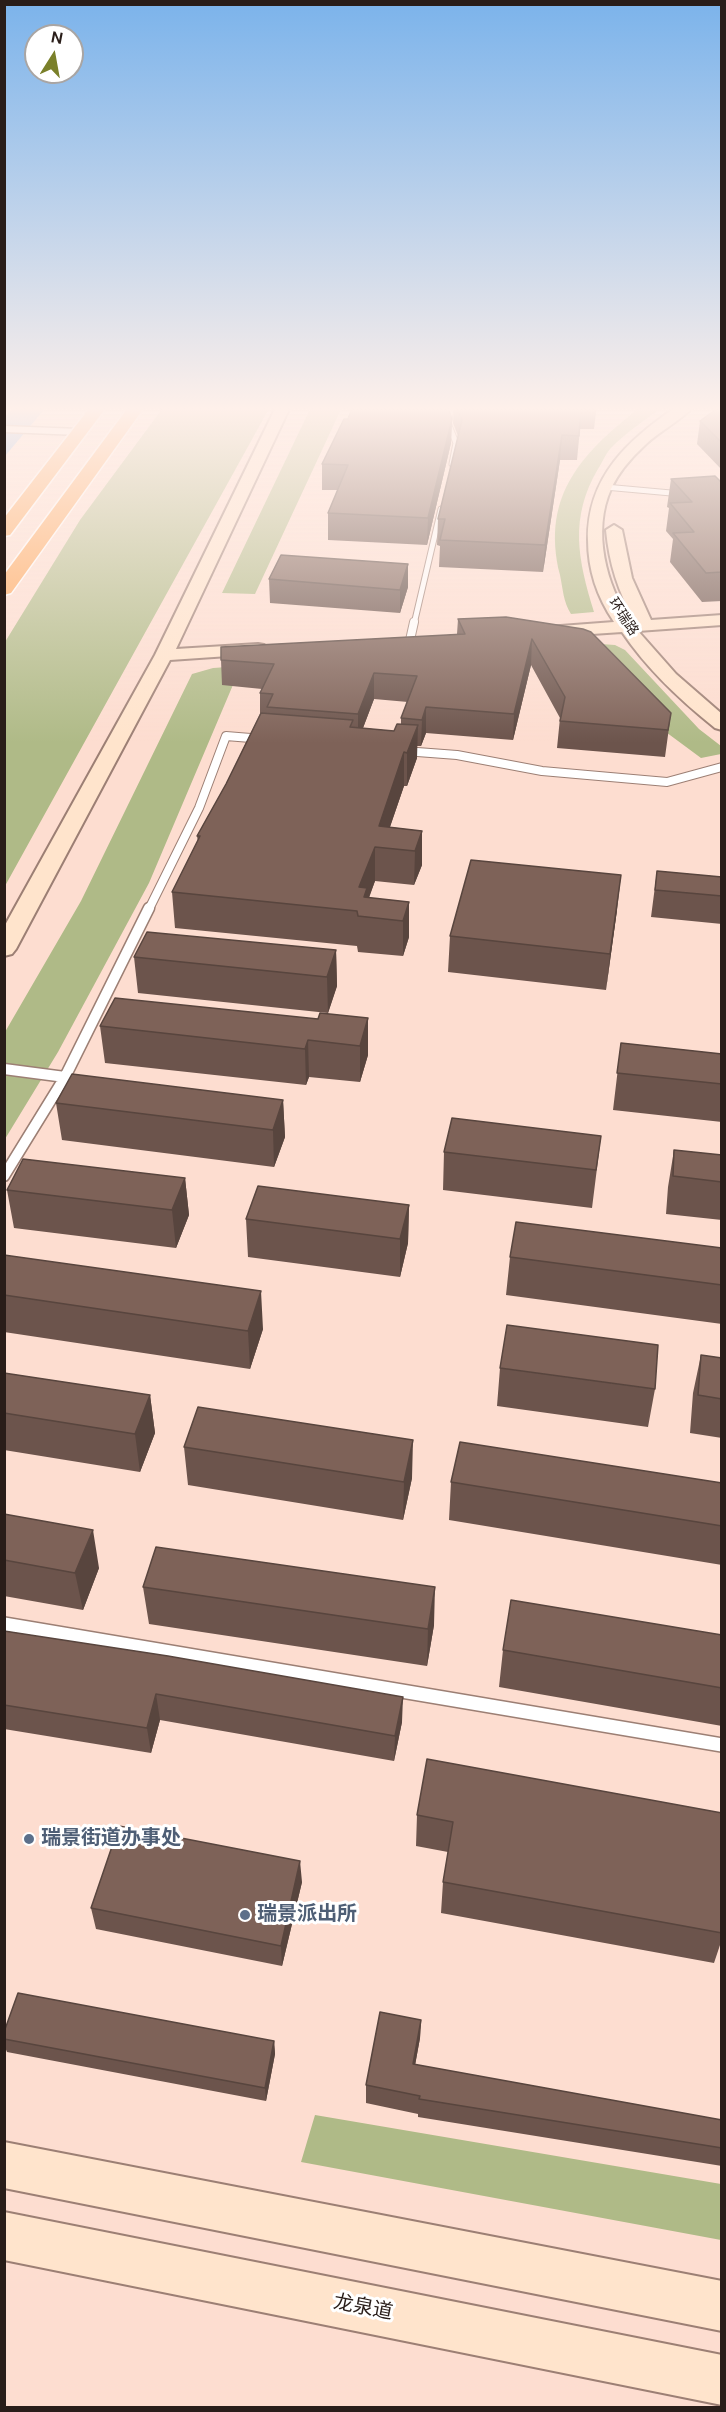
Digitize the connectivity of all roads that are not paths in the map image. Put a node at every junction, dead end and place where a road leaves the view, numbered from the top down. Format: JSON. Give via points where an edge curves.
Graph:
{"nodes":[{"id":1,"x":14,"y":518,"type":"edge"},
{"id":2,"x":56,"y":518,"type":"edge"},
{"id":3,"x":230,"y":518,"type":"edge"},
{"id":4,"x":438,"y":518,"type":"edge"},
{"id":5,"x":595,"y":518,"type":"edge"},
{"id":6,"x":615,"y":518,"type":"edge"},
{"id":7,"x":4,"y":531,"type":"edge"},
{"id":8,"x":4,"y":589,"type":"edge"},
{"id":9,"x":722,"y":620,"type":"edge"},
{"id":10,"x":646,"y":626,"type":"junction"},
{"id":11,"x":628,"y":627,"type":"junction"},
{"id":12,"x":525,"y":633,"type":"edge"},
{"id":13,"x":433,"y":638,"type":"edge"},
{"id":14,"x":404,"y":640,"type":"joint"},
{"id":15,"x":281,"y":648,"type":"edge"},
{"id":16,"x":164,"y":655,"type":"junction"},
{"id":17,"x":722,"y":708,"type":"edge"},
{"id":18,"x":722,"y":724,"type":"edge"},
{"id":19,"x":272,"y":740,"type":"edge"},
{"id":20,"x":399,"y":751,"type":"edge"},
{"id":21,"x":722,"y":767,"type":"edge"},
{"id":22,"x":4,"y":950,"type":"edge"},
{"id":23,"x":4,"y":1069,"type":"edge"},
{"id":24,"x":65,"y":1077,"type":"junction"},
{"id":25,"x":4,"y":1176,"type":"edge"},
{"id":26,"x":4,"y":1624,"type":"edge"},
{"id":27,"x":722,"y":1745,"type":"edge"},
{"id":28,"x":4,"y":2165,"type":"edge"},
{"id":29,"x":4,"y":2236,"type":"edge"},
{"id":30,"x":722,"y":2306,"type":"edge"},
{"id":31,"x":722,"y":2380,"type":"edge"}],
"edges":[{"from":1,"to":7,"type":"highway"},
{"from":2,"to":8,"type":"highway"},
{"from":3,"to":16,"type":"street"},
{"from":4,"to":14,"type":"lane"},
{"from":5,"to":11,"type":"street","name":"环瑞路","via":[[601,580]]},
{"from":6,"to":10,"type":"street","name":"环瑞路","via":[[619,566]]},
{"from":9,"to":10,"type":"street"},
{"from":10,"to":11,"type":"street"},
{"from":10,"to":17,"type":"street","name":"环瑞路","via":[[662,651]]},
{"from":11,"to":12,"type":"street"},
{"from":11,"to":18,"type":"street","name":"环瑞路","via":[[674,681]]},
{"from":13,"to":14,"type":"street"},
{"from":15,"to":16,"type":"street"},
{"from":16,"to":22,"type":"street"},
{"from":19,"to":24,"type":"lane","via":[[226,736],[199,808]]},
{"from":20,"to":21,"type":"lane","via":[[457,755],[542,771],[666,782]]},
{"from":23,"to":24,"type":"lane"},
{"from":24,"to":25,"type":"lane"},
{"from":26,"to":27,"type":"lane"},
{"from":28,"to":30,"type":"street"},
{"from":29,"to":31,"type":"street","name":"龙泉道"}]}
